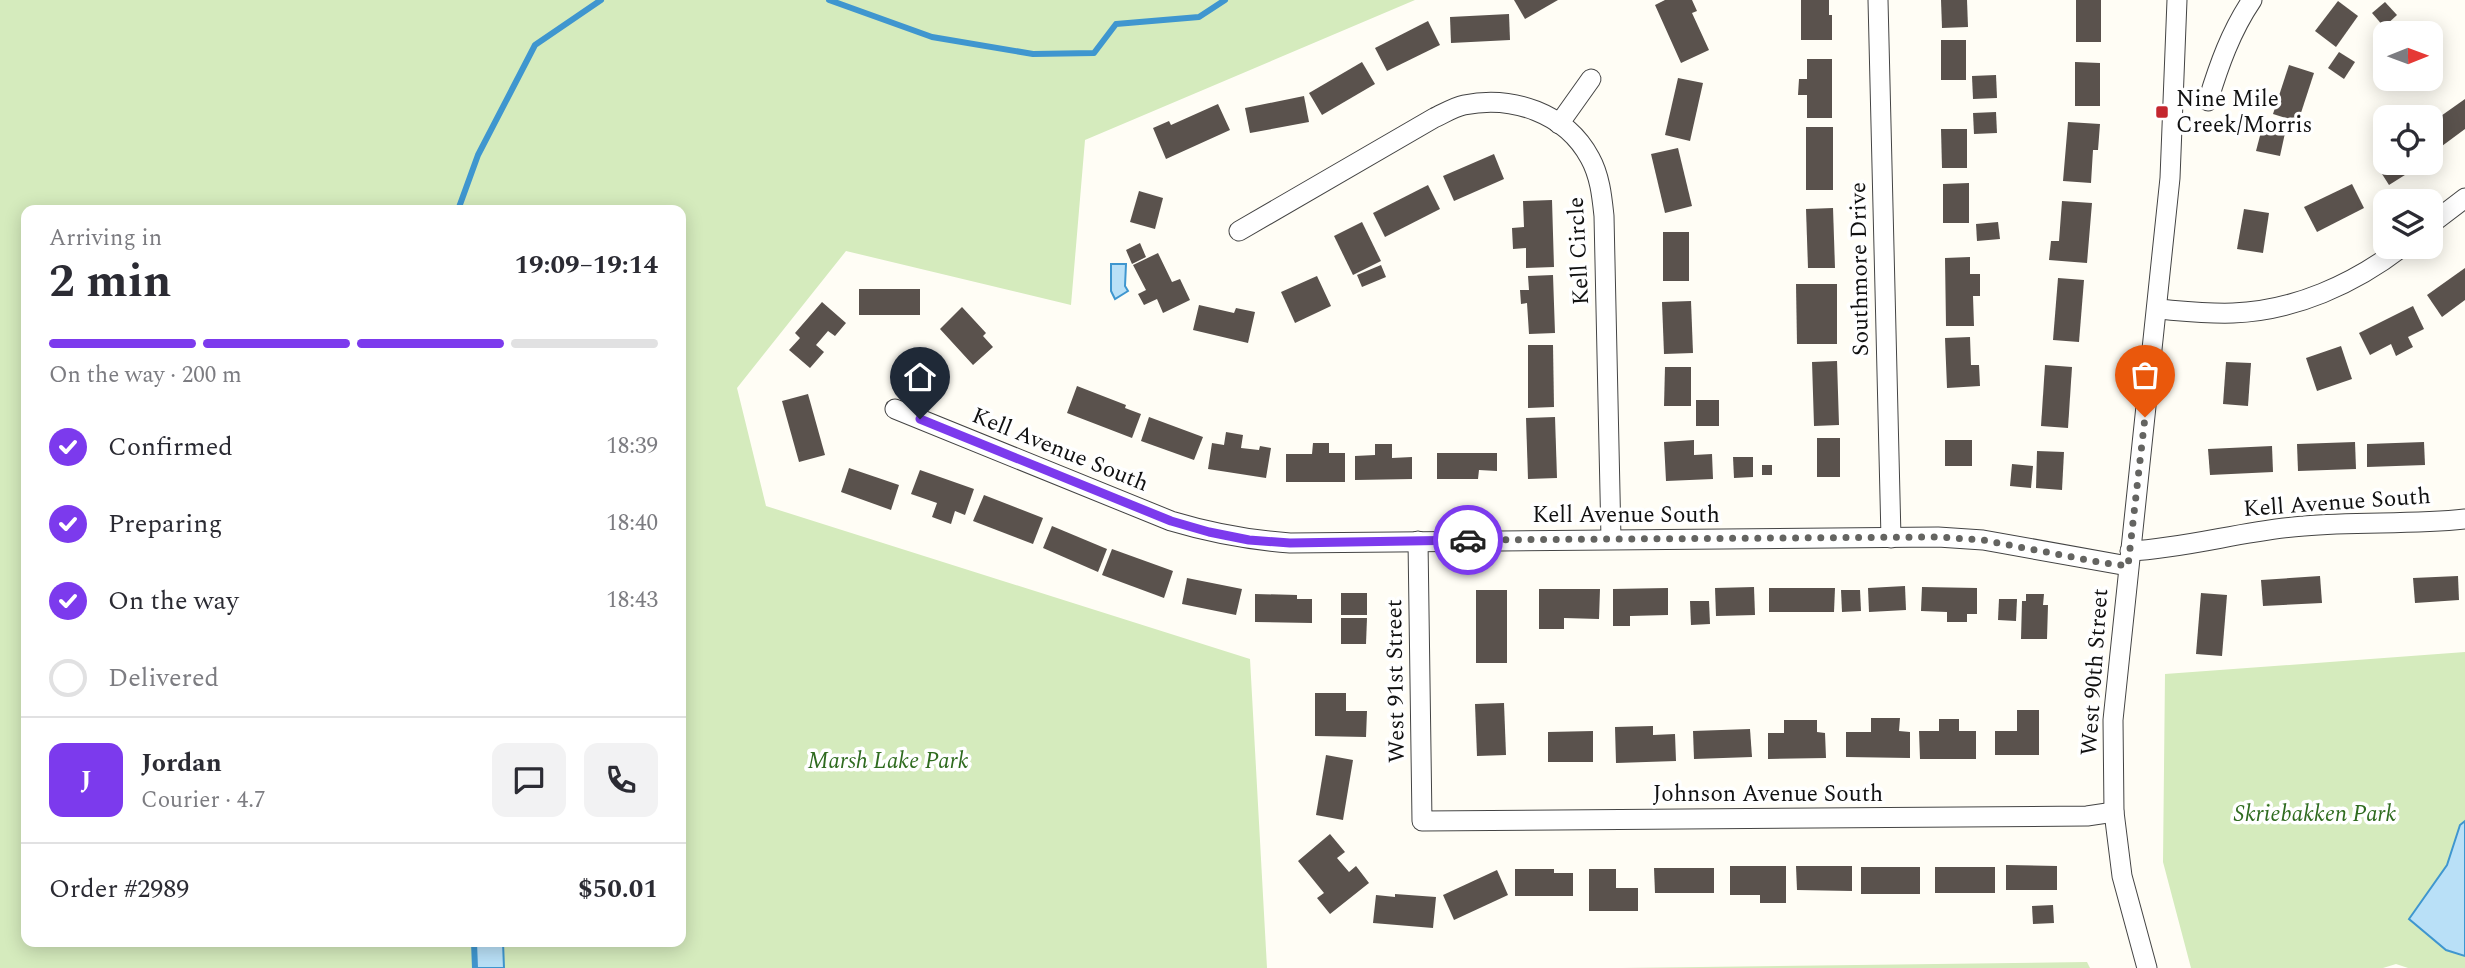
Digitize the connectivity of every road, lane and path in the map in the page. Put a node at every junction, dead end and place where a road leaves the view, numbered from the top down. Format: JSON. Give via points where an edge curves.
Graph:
{"nodes":[{"id":1,"x":1878,"y":0,"type":"edge"},
{"id":2,"x":2177,"y":0,"type":"edge"},
{"id":3,"x":2252,"y":0,"type":"edge"},
{"id":4,"x":1591,"y":79,"type":"dead end"},
{"id":5,"x":2208,"y":100,"type":"dead end"},
{"id":6,"x":1559,"y":124,"type":"junction"},
{"id":7,"x":2465,"y":198,"type":"edge"},
{"id":8,"x":2443,"y":215,"type":"edge"},
{"id":9,"x":1239,"y":231,"type":"dead end"},
{"id":10,"x":2384,"y":259,"type":"edge"},
{"id":11,"x":2157,"y":309,"type":"junction"},
{"id":12,"x":895,"y":409,"type":"dead end"},
{"id":13,"x":2465,"y":519,"type":"edge"},
{"id":14,"x":1891,"y":538,"type":"junction"},
{"id":15,"x":1611,"y":539,"type":"junction"},
{"id":16,"x":1418,"y":541,"type":"junction"},
{"id":17,"x":2129,"y":559,"type":"junction"},
{"id":18,"x":2114,"y":812,"type":"junction"},
{"id":19,"x":1422,"y":821,"type":"joint"},
{"id":20,"x":2147,"y":968,"type":"edge"}],
"edges":[{"from":1,"to":14,"type":"street","name":"Southmore Drive"},
{"from":2,"to":11,"type":"street","name":"West 90th Street","via":[[2169,178]]},
{"from":3,"to":5,"type":"street","via":[[2237,22]]},
{"from":4,"to":6,"type":"street"},
{"from":6,"to":9,"type":"street","name":"Kell Circle","via":[[1521,104],[1461,105]]},
{"from":6,"to":15,"type":"street","name":"Kell Circle","via":[[1590,158],[1603,206]]},
{"from":7,"to":8,"type":"street"},
{"from":10,"to":11,"type":"street","via":[[2358,277],[2276,308],[2233,313]]},
{"from":11,"to":17,"type":"street","name":"West 90th Street"},
{"from":12,"to":16,"type":"street","name":"Kell Avenue South","via":[[1171,521],[1209,532],[1290,543]]},
{"from":13,"to":17,"type":"street","name":"Kell Avenue South","via":[[2305,525],[2239,533]]},
{"from":14,"to":15,"type":"street","name":"Kell Avenue South"},
{"from":14,"to":17,"type":"street","name":"Kell Avenue South","via":[[1983,540],[2098,562]]},
{"from":15,"to":16,"type":"street","name":"Kell Avenue South"},
{"from":16,"to":19,"type":"street","name":"West 91st Street"},
{"from":17,"to":18,"type":"street","name":"West 90th Street","via":[[2113,720]]},
{"from":18,"to":19,"type":"street","name":"Johnson Avenue South","via":[[2087,816]]},
{"from":18,"to":20,"type":"street","name":"West 90th Street","via":[[2122,876]]}]}
